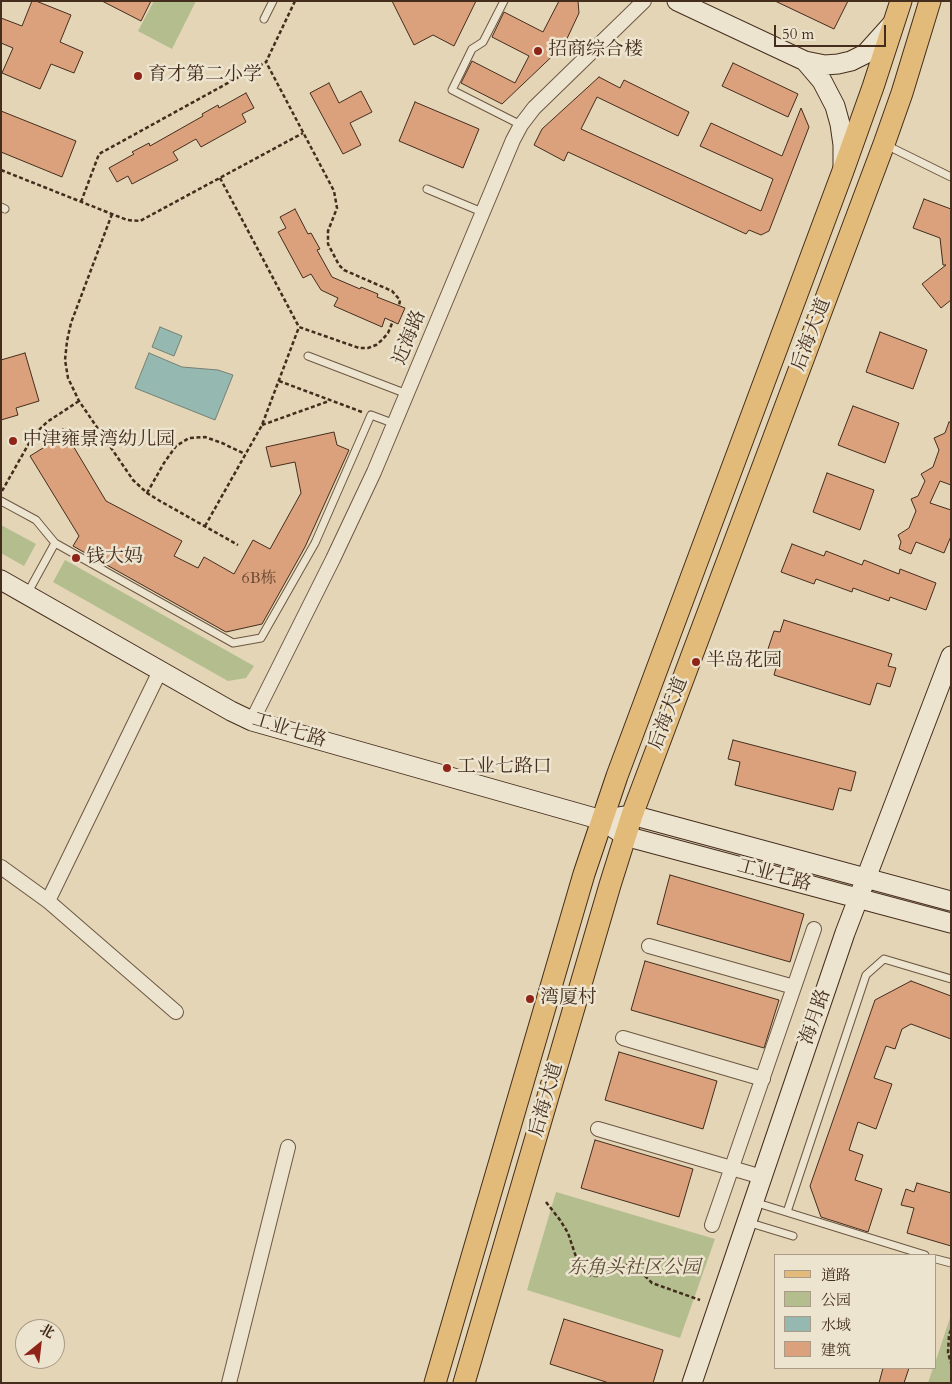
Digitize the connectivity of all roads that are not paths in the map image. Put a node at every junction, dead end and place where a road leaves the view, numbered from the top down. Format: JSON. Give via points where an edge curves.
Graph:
{"nodes":[{"id":1,"x":273,"y":1,"type":"edge"},
{"id":2,"x":504,"y":1,"type":"edge"},
{"id":3,"x":644,"y":1,"type":"edge"},
{"id":4,"x":677,"y":1,"type":"edge"},
{"id":5,"x":930,"y":1,"type":"edge"},
{"id":6,"x":898,"y":11,"type":"edge"},
{"id":7,"x":264,"y":19,"type":"dead end"},
{"id":8,"x":805,"y":61,"type":"junction"},
{"id":9,"x":521,"y":125,"type":"junction"},
{"id":10,"x":884,"y":144,"type":"junction"},
{"id":11,"x":843,"y":171,"type":"junction"},
{"id":12,"x":951,"y":176,"type":"edge"},
{"id":13,"x":427,"y":189,"type":"dead end"},
{"id":14,"x":482,"y":212,"type":"junction"},
{"id":15,"x":308,"y":356,"type":"dead end"},
{"id":16,"x":407,"y":394,"type":"junction"},
{"id":17,"x":394,"y":424,"type":"junction"},
{"id":18,"x":1,"y":501,"type":"edge"},
{"id":19,"x":55,"y":543,"type":"junction"},
{"id":20,"x":2,"y":583,"type":"edge"},
{"id":21,"x":27,"y":595,"type":"junction"},
{"id":22,"x":951,"y":656,"type":"edge"},
{"id":23,"x":160,"y":671,"type":"junction"},
{"id":24,"x":946,"y":683,"type":"edge"},
{"id":25,"x":252,"y":721,"type":"junction"},
{"id":26,"x":632,"y":815,"type":"junction"},
{"id":27,"x":602,"y":820,"type":"junction"},
{"id":28,"x":625,"y":836,"type":"junction"},
{"id":29,"x":1,"y":866,"type":"edge"},
{"id":30,"x":866,"y":878,"type":"junction"},
{"id":31,"x":858,"y":899,"type":"junction"},
{"id":32,"x":48,"y":901,"type":"junction"},
{"id":33,"x":951,"y":901,"type":"edge"},
{"id":34,"x":951,"y":923,"type":"edge"},
{"id":35,"x":814,"y":929,"type":"dead end"},
{"id":36,"x":650,"y":946,"type":"dead end"},
{"id":37,"x":951,"y":979,"type":"edge"},
{"id":38,"x":794,"y":987,"type":"junction"},
{"id":39,"x":176,"y":1012,"type":"dead end"},
{"id":40,"x":623,"y":1038,"type":"dead end"},
{"id":41,"x":763,"y":1079,"type":"junction"},
{"id":42,"x":598,"y":1129,"type":"dead end"},
{"id":43,"x":288,"y":1148,"type":"dead end"},
{"id":44,"x":732,"y":1168,"type":"junction"},
{"id":45,"x":762,"y":1178,"type":"junction"},
{"id":46,"x":754,"y":1201,"type":"junction"},
{"id":47,"x":787,"y":1212,"type":"junction"},
{"id":48,"x":747,"y":1222,"type":"junction"},
{"id":49,"x":712,"y":1225,"type":"dead end"},
{"id":50,"x":793,"y":1236,"type":"dead end"},
{"id":51,"x":922,"y":1254,"type":"edge"},
{"id":52,"x":937,"y":1259,"type":"edge"},
{"id":53,"x":951,"y":1263,"type":"edge"},
{"id":54,"x":466,"y":1382,"type":"edge"},
{"id":55,"x":229,"y":1383,"type":"edge"},
{"id":56,"x":435,"y":1383,"type":"edge"},
{"id":57,"x":692,"y":1383,"type":"edge"}],
"edges":[{"from":1,"to":7,"type":"lane"},
{"from":2,"to":9,"type":"lane","via":[[483,42],[472,49],[452,90]]},
{"from":3,"to":9,"type":"street","name":"近海路","via":[[534,108]]},
{"from":4,"to":8,"type":"street"},
{"from":5,"to":10,"type":"main road","name":"后海大道"},
{"from":6,"to":8,"type":"street","via":[[865,54],[838,64]]},
{"from":6,"to":11,"type":"main road","name":"后海大道"},
{"from":8,"to":11,"type":"street","via":[[822,81],[835,106]]},
{"from":9,"to":14,"type":"street","name":"近海路"},
{"from":10,"to":12,"type":"lane"},
{"from":10,"to":26,"type":"main road","name":"后海大道"},
{"from":11,"to":27,"type":"main road","name":"后海大道"},
{"from":13,"to":14,"type":"lane"},
{"from":14,"to":16,"type":"street","name":"近海路"},
{"from":15,"to":16,"type":"lane"},
{"from":16,"to":17,"type":"street","name":"近海路"},
{"from":17,"to":19,"type":"lane","via":[[371,415],[315,543],[261,638],[233,643]]},
{"from":17,"to":25,"type":"street","name":"近海路","via":[[346,533]]},
{"from":18,"to":19,"type":"lane","via":[[36,520]]},
{"from":19,"to":21,"type":"lane"},
{"from":20,"to":21,"type":"street","name":"工业七路"},
{"from":21,"to":23,"type":"street","name":"工业七路"},
{"from":22,"to":24,"type":"street","name":"海月路"},
{"from":23,"to":25,"type":"street","name":"工业七路"},
{"from":23,"to":32,"type":"street"},
{"from":24,"to":30,"type":"street","name":"海月路"},
{"from":25,"to":27,"type":"street","name":"工业七路"},
{"from":26,"to":27,"type":"street","name":"工业七路"},
{"from":26,"to":28,"type":"main road","name":"后海大道"},
{"from":26,"to":30,"type":"street","name":"工业七路"},
{"from":27,"to":28,"type":"street","name":"工业七路"},
{"from":27,"to":56,"type":"main road","name":"后海大道"},
{"from":28,"to":31,"type":"street","name":"工业七路"},
{"from":28,"to":54,"type":"main road","name":"后海大道"},
{"from":29,"to":32,"type":"street"},
{"from":30,"to":31,"type":"street","name":"海月路"},
{"from":30,"to":33,"type":"street","name":"工业七路"},
{"from":31,"to":34,"type":"street","name":"工业七路"},
{"from":31,"to":45,"type":"street","name":"海月路"},
{"from":32,"to":39,"type":"street"},
{"from":35,"to":38,"type":"street"},
{"from":36,"to":38,"type":"street"},
{"from":37,"to":47,"type":"lane","via":[[884,959],[866,976]]},
{"from":38,"to":41,"type":"street"},
{"from":40,"to":41,"type":"street"},
{"from":41,"to":44,"type":"street"},
{"from":42,"to":44,"type":"street"},
{"from":43,"to":55,"type":"street"},
{"from":44,"to":45,"type":"street"},
{"from":44,"to":49,"type":"street"},
{"from":45,"to":46,"type":"street","name":"海月路"},
{"from":46,"to":47,"type":"lane"},
{"from":46,"to":48,"type":"street","name":"海月路"},
{"from":47,"to":51,"type":"lane"},
{"from":48,"to":50,"type":"lane"},
{"from":48,"to":57,"type":"street","name":"海月路"},
{"from":52,"to":53,"type":"lane"}]}
